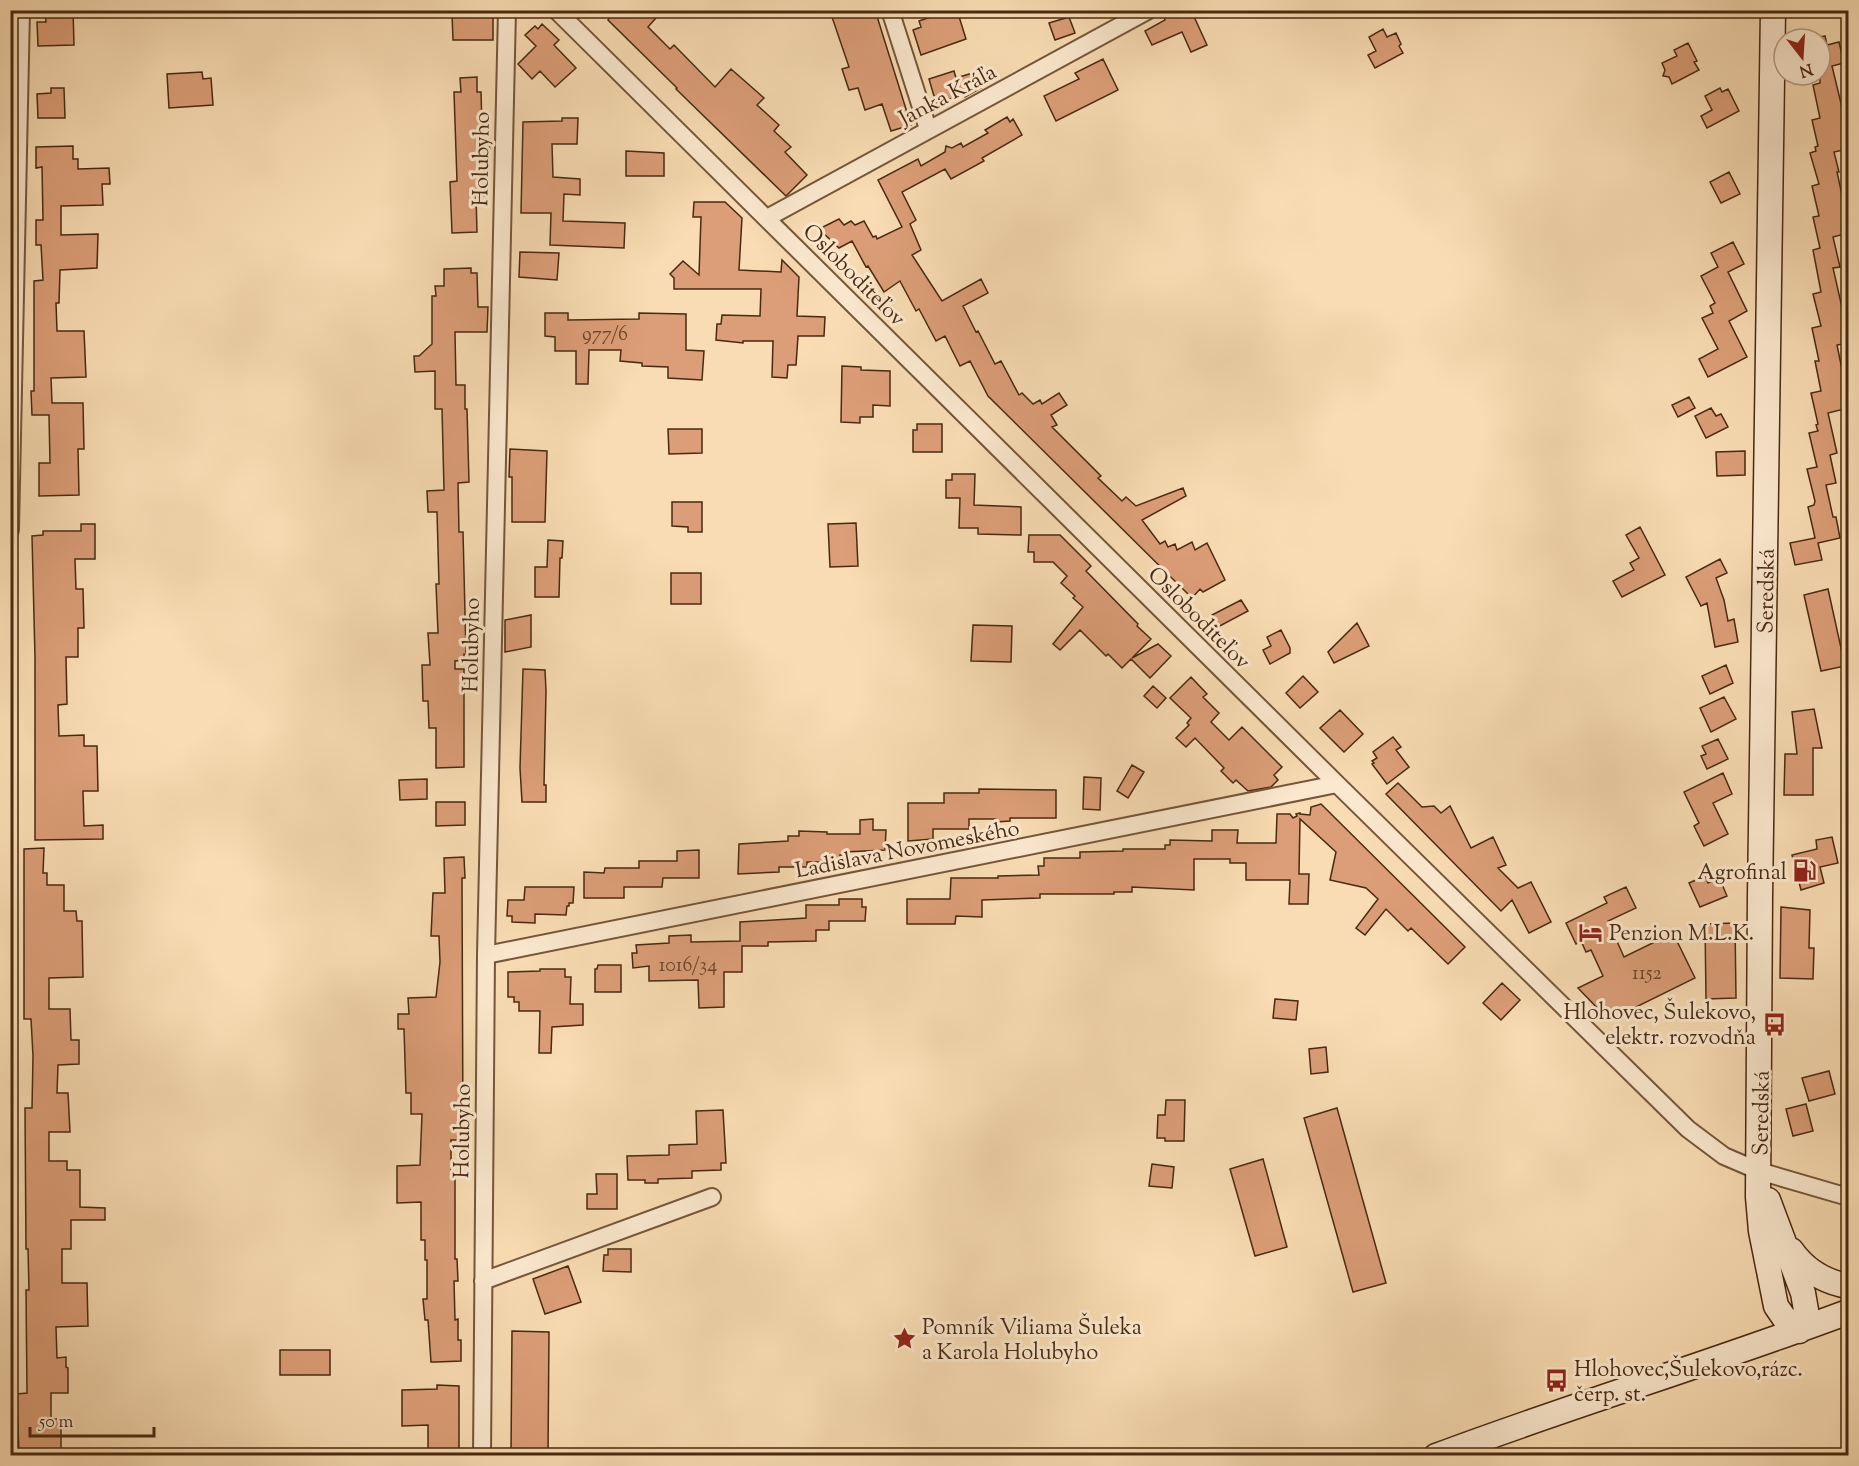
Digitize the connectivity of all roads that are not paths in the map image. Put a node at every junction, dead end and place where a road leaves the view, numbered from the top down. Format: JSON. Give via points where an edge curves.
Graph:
{"nodes":[{"id":1,"x":21,"y":10,"type":"edge"},
{"id":2,"x":507,"y":10,"type":"edge"},
{"id":3,"x":556,"y":10,"type":"edge"},
{"id":4,"x":890,"y":10,"type":"edge"},
{"id":5,"x":1149,"y":10,"type":"edge"},
{"id":6,"x":1773,"y":10,"type":"edge"},
{"id":7,"x":928,"y":129,"type":"junction"},
{"id":8,"x":767,"y":218,"type":"junction"},
{"id":9,"x":10,"y":530,"type":"edge"},
{"id":10,"x":1337,"y":784,"type":"junction"},
{"id":11,"x":486,"y":955,"type":"junction"},
{"id":12,"x":1759,"y":1171,"type":"junction"},
{"id":13,"x":712,"y":1197,"type":"dead end"},
{"id":14,"x":1848,"y":1197,"type":"edge"},
{"id":15,"x":1777,"y":1228,"type":"junction"},
{"id":16,"x":483,"y":1281,"type":"junction"},
{"id":17,"x":1848,"y":1286,"type":"edge"},
{"id":18,"x":1776,"y":1306,"type":"junction"},
{"id":19,"x":1848,"y":1312,"type":"edge"},
{"id":20,"x":1799,"y":1331,"type":"junction"},
{"id":21,"x":1752,"y":1347,"type":"junction"},
{"id":22,"x":482,"y":1455,"type":"edge"},
{"id":23,"x":1436,"y":1455,"type":"edge"}],
"edges":[{"from":1,"to":9,"type":"street"},
{"from":2,"to":11,"type":"street","name":"Holubyho"},
{"from":3,"to":8,"type":"street","name":"Osloboditeľov"},
{"from":4,"to":7,"type":"street"},
{"from":5,"to":7,"type":"street","name":"Janka Kráľa"},
{"from":6,"to":12,"type":"street","name":"Seredská"},
{"from":7,"to":8,"type":"street","name":"Janka Kráľa"},
{"from":8,"to":10,"type":"street","name":"Osloboditeľov"},
{"from":10,"to":11,"type":"street","name":"Ladislava Novomeského"},
{"from":10,"to":12,"type":"street","name":"Osloboditeľov","via":[[1688,1129],[1724,1156]]},
{"from":11,"to":16,"type":"street","name":"Holubyho"},
{"from":12,"to":14,"type":"street","name":"Osloboditeľov"},
{"from":12,"to":15,"type":"street","name":"Seredská"},
{"from":12,"to":18,"type":"street","name":"Seredská","via":[[1759,1214]]},
{"from":13,"to":16,"type":"street"},
{"from":15,"to":17,"type":"street","name":"Seredská","via":[[1803,1265],[1827,1280]]},
{"from":15,"to":20,"type":"street","name":"Seredská","via":[[1805,1301]]},
{"from":16,"to":22,"type":"street","name":"Holubyho"},
{"from":18,"to":20,"type":"street"},
{"from":18,"to":21,"type":"street","via":[[1774,1318]]},
{"from":19,"to":20,"type":"street"},
{"from":20,"to":21,"type":"street"},
{"from":21,"to":23,"type":"street"}]}
